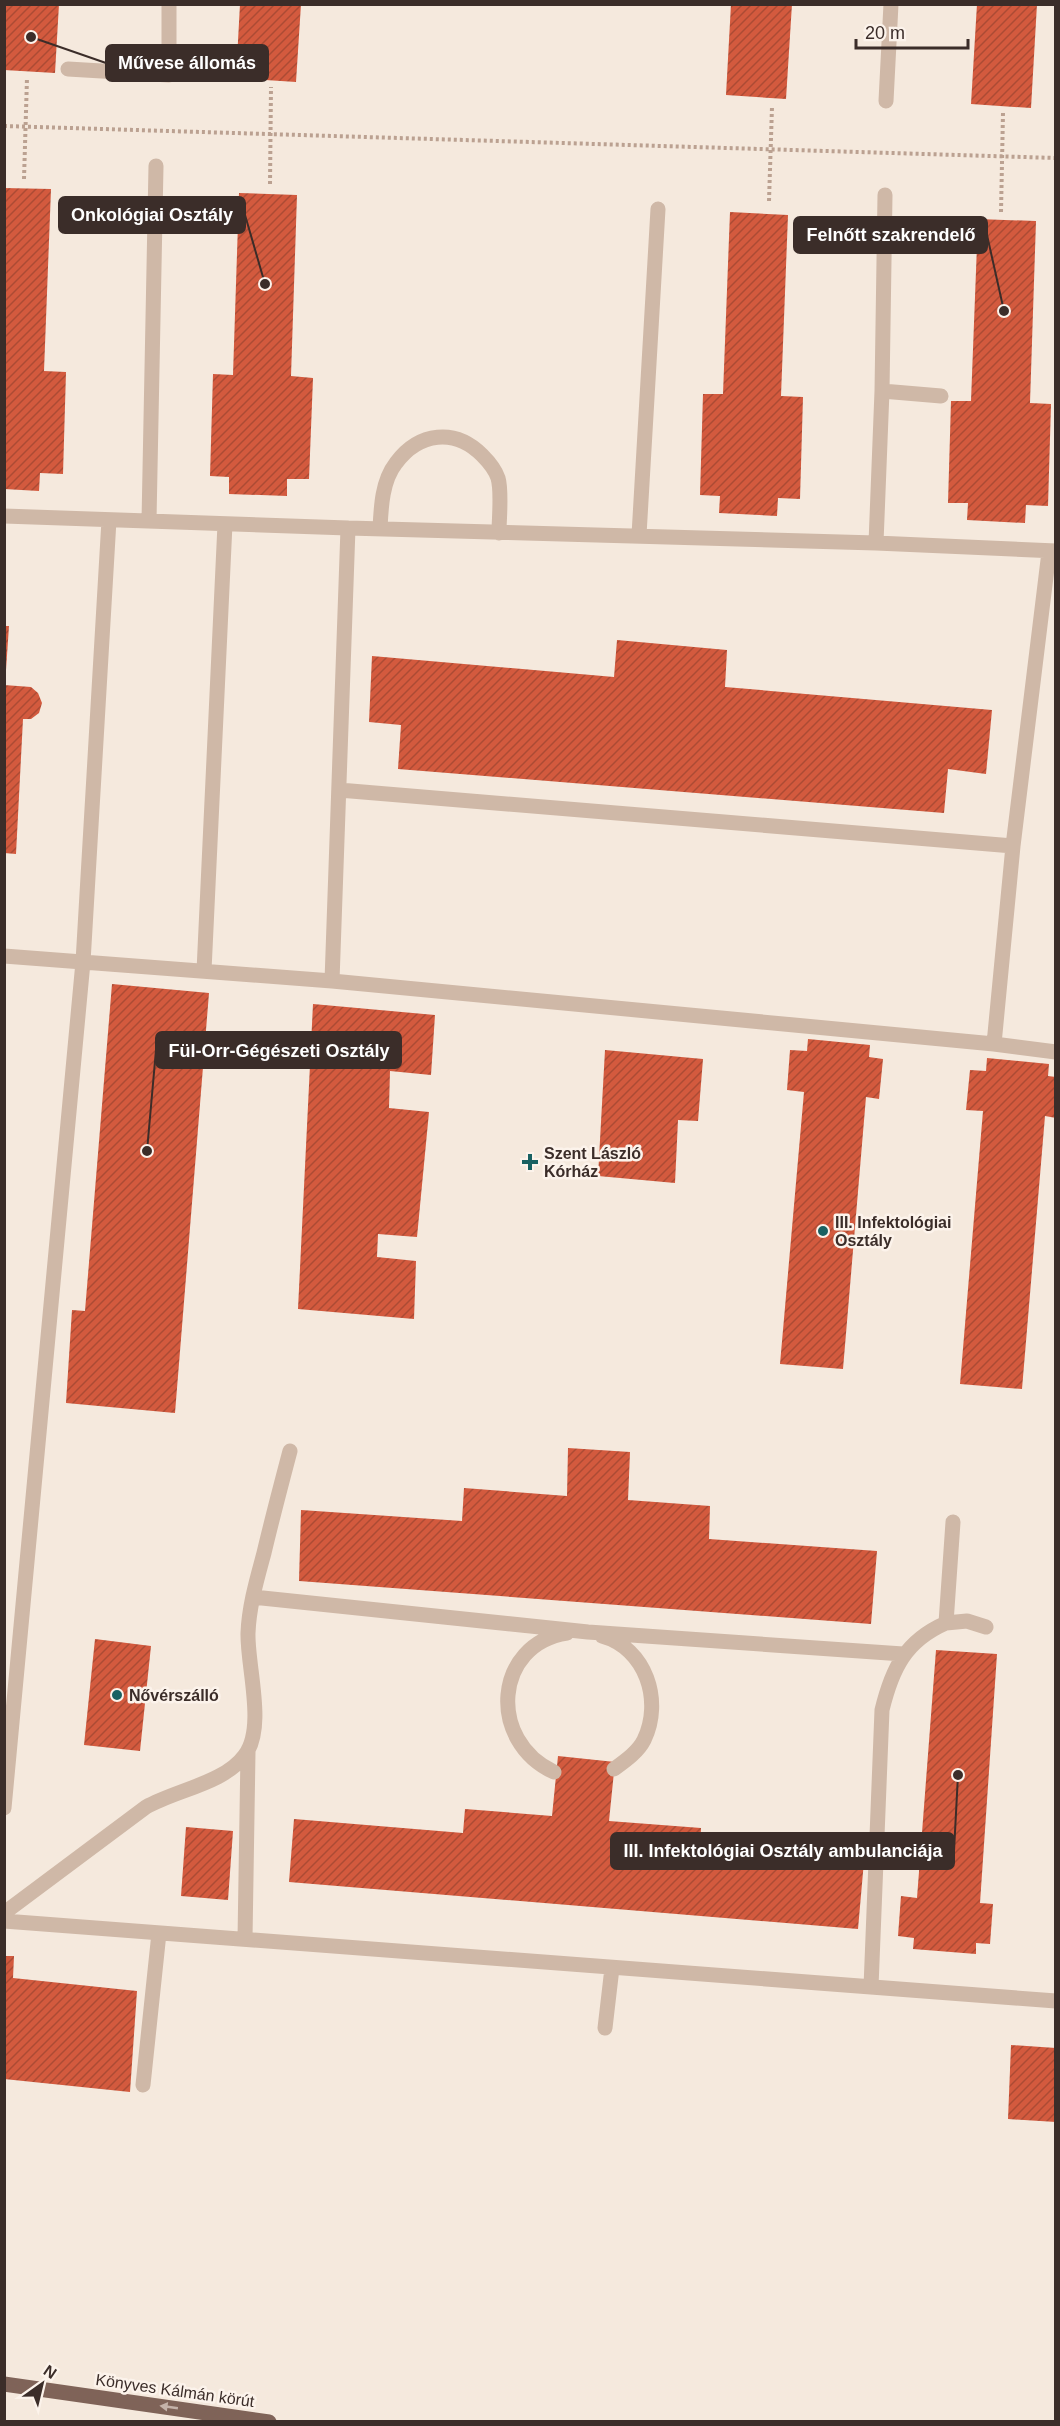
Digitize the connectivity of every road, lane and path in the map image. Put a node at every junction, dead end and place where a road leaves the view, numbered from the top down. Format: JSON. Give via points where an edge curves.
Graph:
{"nodes":[{"id":1,"x":169,"y":4,"type":"edge"},
{"id":2,"x":891,"y":4,"type":"edge"},
{"id":3,"x":68,"y":69,"type":"dead end"},
{"id":4,"x":27,"y":78,"type":"dead end"},
{"id":5,"x":271,"y":87,"type":"dead end"},
{"id":6,"x":886,"y":101,"type":"dead end"},
{"id":7,"x":772,"y":107,"type":"dead end"},
{"id":8,"x":1003,"y":113,"type":"dead end"},
{"id":9,"x":4,"y":126,"type":"edge"},
{"id":10,"x":26,"y":127,"type":"junction"},
{"id":11,"x":270,"y":134,"type":"junction"},
{"id":12,"x":771,"y":149,"type":"junction"},
{"id":13,"x":1002,"y":155,"type":"junction"},
{"id":14,"x":1056,"y":158,"type":"edge"},
{"id":15,"x":156,"y":166,"type":"dead end"},
{"id":16,"x":24,"y":179,"type":"dead end"},
{"id":17,"x":270,"y":184,"type":"dead end"},
{"id":18,"x":885,"y":195,"type":"dead end"},
{"id":19,"x":769,"y":201,"type":"dead end"},
{"id":20,"x":658,"y":209,"type":"dead end"},
{"id":21,"x":1001,"y":212,"type":"dead end"},
{"id":22,"x":882,"y":391,"type":"junction"},
{"id":23,"x":941,"y":396,"type":"dead end"},
{"id":24,"x":4,"y":516,"type":"edge"},
{"id":25,"x":109,"y":520,"type":"junction"},
{"id":26,"x":148,"y":521,"type":"junction"},
{"id":27,"x":225,"y":524,"type":"junction"},
{"id":28,"x":348,"y":528,"type":"junction"},
{"id":29,"x":380,"y":529,"type":"junction"},
{"id":30,"x":499,"y":533,"type":"junction"},
{"id":31,"x":639,"y":535,"type":"junction"},
{"id":32,"x":876,"y":543,"type":"junction"},
{"id":33,"x":1052,"y":551,"type":"edge"},
{"id":34,"x":339,"y":790,"type":"junction"},
{"id":35,"x":1013,"y":846,"type":"junction"},
{"id":36,"x":4,"y":956,"type":"edge"},
{"id":37,"x":82,"y":962,"type":"junction"},
{"id":38,"x":204,"y":971,"type":"junction"},
{"id":39,"x":332,"y":981,"type":"junction"},
{"id":40,"x":994,"y":1044,"type":"junction"},
{"id":41,"x":1056,"y":1052,"type":"edge"},
{"id":42,"x":290,"y":1450,"type":"dead end"},
{"id":43,"x":953,"y":1522,"type":"dead end"},
{"id":44,"x":253,"y":1597,"type":"junction"},
{"id":45,"x":946,"y":1623,"type":"junction"},
{"id":46,"x":986,"y":1627,"type":"dead end"},
{"id":47,"x":588,"y":1632,"type":"junction"},
{"id":48,"x":903,"y":1654,"type":"junction"},
{"id":49,"x":248,"y":1752,"type":"junction"},
{"id":50,"x":614,"y":1768,"type":"dead end"},
{"id":51,"x":554,"y":1772,"type":"dead end"},
{"id":52,"x":4,"y":1808,"type":"edge"},
{"id":53,"x":4,"y":1913,"type":"edge"},
{"id":54,"x":4,"y":1921,"type":"edge"},
{"id":55,"x":159,"y":1933,"type":"junction"},
{"id":56,"x":245,"y":1939,"type":"junction"},
{"id":57,"x":612,"y":1968,"type":"junction"},
{"id":58,"x":871,"y":1987,"type":"junction"},
{"id":59,"x":1056,"y":2001,"type":"edge"},
{"id":60,"x":605,"y":2028,"type":"dead end"},
{"id":61,"x":143,"y":2085,"type":"dead end"},
{"id":62,"x":4,"y":2384,"type":"edge"},
{"id":63,"x":269,"y":2421,"type":"edge"}],
"edges":[{"from":1,"to":3,"type":"lane","via":[[169,75]]},
{"from":2,"to":6,"type":"lane"},
{"from":4,"to":10,"type":"path"},
{"from":5,"to":11,"type":"path"},
{"from":7,"to":12,"type":"path"},
{"from":8,"to":13,"type":"path"},
{"from":9,"to":10,"type":"path"},
{"from":10,"to":11,"type":"path"},
{"from":10,"to":16,"type":"path"},
{"from":11,"to":12,"type":"path"},
{"from":11,"to":17,"type":"path"},
{"from":12,"to":13,"type":"path"},
{"from":12,"to":19,"type":"path"},
{"from":13,"to":14,"type":"path"},
{"from":13,"to":21,"type":"path"},
{"from":15,"to":26,"type":"lane"},
{"from":18,"to":22,"type":"lane"},
{"from":20,"to":31,"type":"lane"},
{"from":22,"to":23,"type":"lane"},
{"from":22,"to":32,"type":"lane"},
{"from":24,"to":25,"type":"lane"},
{"from":25,"to":26,"type":"lane"},
{"from":25,"to":37,"type":"lane"},
{"from":26,"to":27,"type":"lane"},
{"from":27,"to":28,"type":"lane"},
{"from":27,"to":38,"type":"lane"},
{"from":28,"to":29,"type":"lane"},
{"from":28,"to":34,"type":"lane"},
{"from":29,"to":30,"type":"lane"},
{"from":29,"to":30,"type":"lane","via":[[382,497],[394,465],[406,451],[435,437],[460,439],[488,461],[498,478]]},
{"from":30,"to":31,"type":"lane"},
{"from":31,"to":32,"type":"lane"},
{"from":32,"to":33,"type":"lane"},
{"from":33,"to":35,"type":"lane"},
{"from":34,"to":35,"type":"lane"},
{"from":34,"to":39,"type":"lane"},
{"from":35,"to":40,"type":"lane"},
{"from":36,"to":37,"type":"lane"},
{"from":37,"to":38,"type":"lane"},
{"from":37,"to":52,"type":"lane"},
{"from":38,"to":39,"type":"lane"},
{"from":39,"to":40,"type":"lane"},
{"from":40,"to":41,"type":"lane"},
{"from":42,"to":44,"type":"lane"},
{"from":43,"to":45,"type":"lane"},
{"from":44,"to":47,"type":"lane"},
{"from":44,"to":49,"type":"lane","via":[[248,1634],[255,1723]]},
{"from":45,"to":46,"type":"lane","via":[[967,1621]]},
{"from":45,"to":48,"type":"lane","via":[[931,1629]]},
{"from":47,"to":48,"type":"lane"},
{"from":47,"to":50,"type":"lane","via":[[611,1639],[631,1653],[645,1672],[652,1694],[651,1719],[644,1741]]},
{"from":47,"to":51,"type":"lane","via":[[564,1633],[541,1642],[523,1658],[511,1679],[507,1703],[510,1727],[521,1748],[539,1765]]},
{"from":48,"to":58,"type":"lane","via":[[889,1681],[882,1710]]},
{"from":49,"to":53,"type":"lane","via":[[224,1775],[146,1807]]},
{"from":49,"to":56,"type":"lane"},
{"from":54,"to":55,"type":"lane"},
{"from":55,"to":56,"type":"lane"},
{"from":55,"to":61,"type":"lane"},
{"from":56,"to":57,"type":"lane"},
{"from":57,"to":58,"type":"lane"},
{"from":57,"to":60,"type":"lane"},
{"from":58,"to":59,"type":"lane"},
{"from":63,"to":62,"type":"main road","name":"Könyves Kálmán körút","one_way":true}]}
